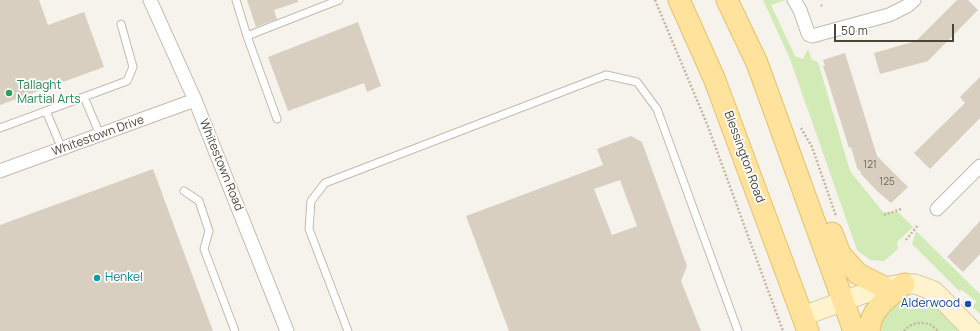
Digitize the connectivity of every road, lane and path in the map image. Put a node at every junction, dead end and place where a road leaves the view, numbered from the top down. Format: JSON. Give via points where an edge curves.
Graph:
{"nodes":[{"id":1,"x":150,"y":0,"type":"edge"},
{"id":2,"x":236,"y":0,"type":"edge"},
{"id":3,"x":339,"y":0,"type":"edge"},
{"id":4,"x":656,"y":0,"type":"edge"},
{"id":5,"x":679,"y":0,"type":"edge"},
{"id":6,"x":727,"y":0,"type":"edge"},
{"id":7,"x":794,"y":0,"type":"edge"},
{"id":8,"x":914,"y":0,"type":"edge"},
{"id":9,"x":121,"y":24,"type":"dead end"},
{"id":10,"x":247,"y":36,"type":"junction"},
{"id":11,"x":757,"y":63,"type":"junction"},
{"id":12,"x":84,"y":97,"type":"junction"},
{"id":13,"x":195,"y":100,"type":"junction"},
{"id":14,"x":46,"y":111,"type":"junction"},
{"id":15,"x":277,"y":119,"type":"dead end"},
{"id":16,"x":801,"y":127,"type":"dead end"},
{"id":17,"x":0,"y":128,"type":"edge"},
{"id":18,"x":100,"y":135,"type":"junction"},
{"id":19,"x":62,"y":149,"type":"junction"},
{"id":20,"x":980,"y":166,"type":"edge"},
{"id":21,"x":0,"y":171,"type":"edge"},
{"id":22,"x":184,"y":191,"type":"dead end"},
{"id":23,"x":901,"y":209,"type":"dead end"},
{"id":24,"x":937,"y":209,"type":"dead end"},
{"id":25,"x":884,"y":215,"type":"dead end"},
{"id":26,"x":838,"y":220,"type":"dead end"},
{"id":27,"x":918,"y":225,"type":"dead end"},
{"id":28,"x":906,"y":240,"type":"dead end"},
{"id":29,"x":894,"y":285,"type":"junction"},
{"id":30,"x":844,"y":302,"type":"junction"},
{"id":31,"x":805,"y":324,"type":"edge"},
{"id":32,"x":235,"y":331,"type":"edge"},
{"id":33,"x":287,"y":331,"type":"edge"},
{"id":34,"x":348,"y":331,"type":"edge"},
{"id":35,"x":738,"y":331,"type":"edge"},
{"id":36,"x":783,"y":331,"type":"edge"},
{"id":37,"x":854,"y":331,"type":"edge"},
{"id":38,"x":869,"y":331,"type":"edge"},
{"id":39,"x":904,"y":331,"type":"edge"},
{"id":40,"x":938,"y":331,"type":"edge"},
{"id":41,"x":973,"y":331,"type":"edge"}],
"edges":[{"from":1,"to":13,"type":"street","name":"Whitestown Road"},
{"from":2,"to":10,"type":"lane"},
{"from":3,"to":10,"type":"lane"},
{"from":4,"to":36,"type":"path","via":[[708,124]]},
{"from":5,"to":31,"type":"main road","name":"Blessington Road","via":[[714,78]]},
{"from":6,"to":11,"type":"main road"},
{"from":7,"to":8,"type":"street","via":[[806,30],[812,36],[896,13]]},
{"from":9,"to":12,"type":"lane","via":[[133,67],[127,81]]},
{"from":10,"to":15,"type":"lane"},
{"from":11,"to":29,"type":"main road","via":[[788,115],[840,254],[858,274]]},
{"from":11,"to":30,"type":"main road"},
{"from":12,"to":14,"type":"lane"},
{"from":12,"to":18,"type":"lane"},
{"from":13,"to":18,"type":"street","name":"Whitestown Drive"},
{"from":13,"to":33,"type":"street","name":"Whitestown Road"},
{"from":14,"to":17,"type":"lane"},
{"from":14,"to":19,"type":"lane"},
{"from":16,"to":26,"type":"path","via":[[812,147]]},
{"from":18,"to":19,"type":"street","name":"Whitestown Drive"},
{"from":19,"to":21,"type":"street","name":"Whitestown Drive"},
{"from":20,"to":24,"type":"street"},
{"from":22,"to":32,"type":"lane","via":[[199,201],[209,231],[204,249]]},
{"from":23,"to":25,"type":"path"},
{"from":27,"to":28,"type":"path"},
{"from":29,"to":30,"type":"street"},
{"from":29,"to":38,"type":"main road","via":[[872,316]]},
{"from":29,"to":41,"type":"street","via":[[915,284],[934,291]]},
{"from":30,"to":31,"type":"street"},
{"from":30,"to":37,"type":"main road"},
{"from":34,"to":35,"type":"lane","via":[[309,229],[311,201],[325,184],[606,75],[637,82],[658,109]]},
{"from":39,"to":40,"type":"path","via":[[922,322]]}]}
